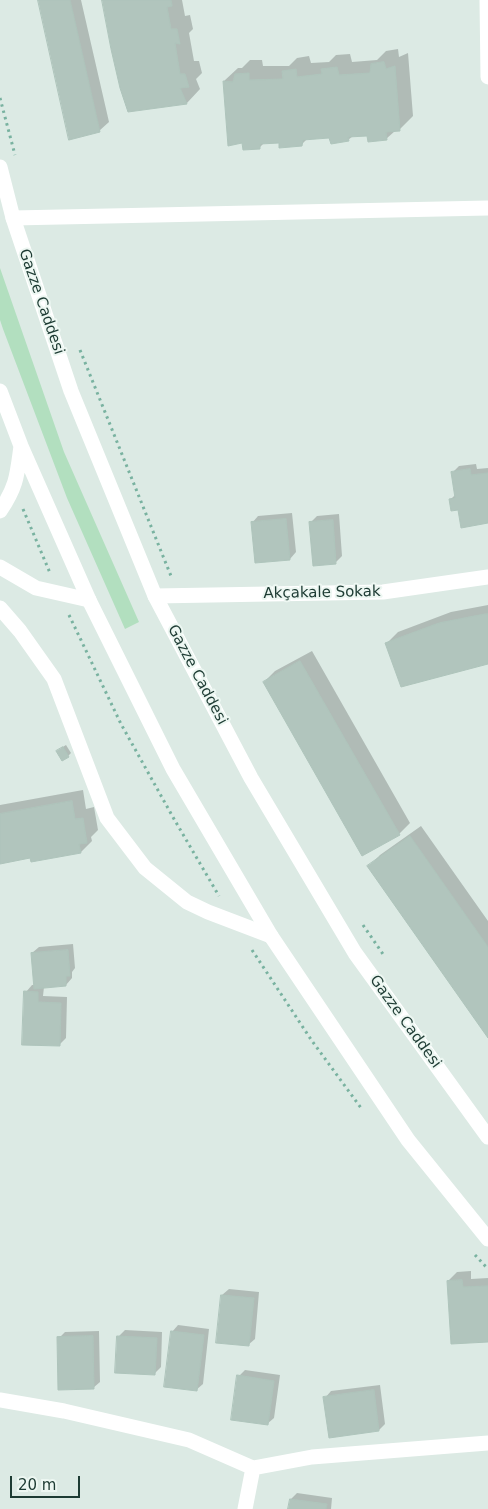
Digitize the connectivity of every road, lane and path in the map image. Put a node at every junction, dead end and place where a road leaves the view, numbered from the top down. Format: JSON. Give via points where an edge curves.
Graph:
{"nodes":[{"id":1,"x":487,"y":0,"type":"edge"},
{"id":2,"x":488,"y":77,"type":"edge"},
{"id":3,"x":0,"y":167,"type":"edge"},
{"id":4,"x":488,"y":208,"type":"edge"},
{"id":5,"x":13,"y":218,"type":"junction"},
{"id":6,"x":0,"y":391,"type":"edge"},
{"id":7,"x":21,"y":446,"type":"junction"},
{"id":8,"x":0,"y":511,"type":"edge"},
{"id":9,"x":0,"y":567,"type":"edge"},
{"id":10,"x":488,"y":577,"type":"edge"},
{"id":11,"x":155,"y":596,"type":"junction"},
{"id":12,"x":89,"y":600,"type":"junction"},
{"id":13,"x":0,"y":608,"type":"edge"},
{"id":14,"x":271,"y":936,"type":"junction"},
{"id":15,"x":488,"y":1137,"type":"edge"},
{"id":16,"x":488,"y":1239,"type":"edge"},
{"id":17,"x":0,"y":1400,"type":"edge"},
{"id":18,"x":488,"y":1443,"type":"edge"},
{"id":19,"x":253,"y":1468,"type":"junction"},
{"id":20,"x":245,"y":1509,"type":"edge"}],
"edges":[{"from":1,"to":2,"type":"main road"},
{"from":3,"to":5,"type":"main road","name":"Gazze Caddesi"},
{"from":4,"to":5,"type":"main road"},
{"from":5,"to":11,"type":"main road","name":"Gazze Caddesi","via":[[71,391]]},
{"from":6,"to":7,"type":"main road"},
{"from":7,"to":8,"type":"main road","via":[[16,482]]},
{"from":7,"to":12,"type":"main road"},
{"from":9,"to":12,"type":"main road","via":[[36,588]]},
{"from":10,"to":11,"type":"main road","name":"Akçakale Sokak","via":[[383,592]]},
{"from":11,"to":15,"type":"main road","name":"Gazze Caddesi","via":[[251,778],[355,953]]},
{"from":12,"to":14,"type":"main road","via":[[173,769]]},
{"from":13,"to":14,"type":"main road","via":[[54,679],[107,818],[145,868],[187,902]]},
{"from":14,"to":16,"type":"main road","via":[[408,1140]]},
{"from":17,"to":19,"type":"main road","via":[[189,1440]]},
{"from":18,"to":19,"type":"main road","via":[[312,1457]]},
{"from":19,"to":20,"type":"main road"}]}
